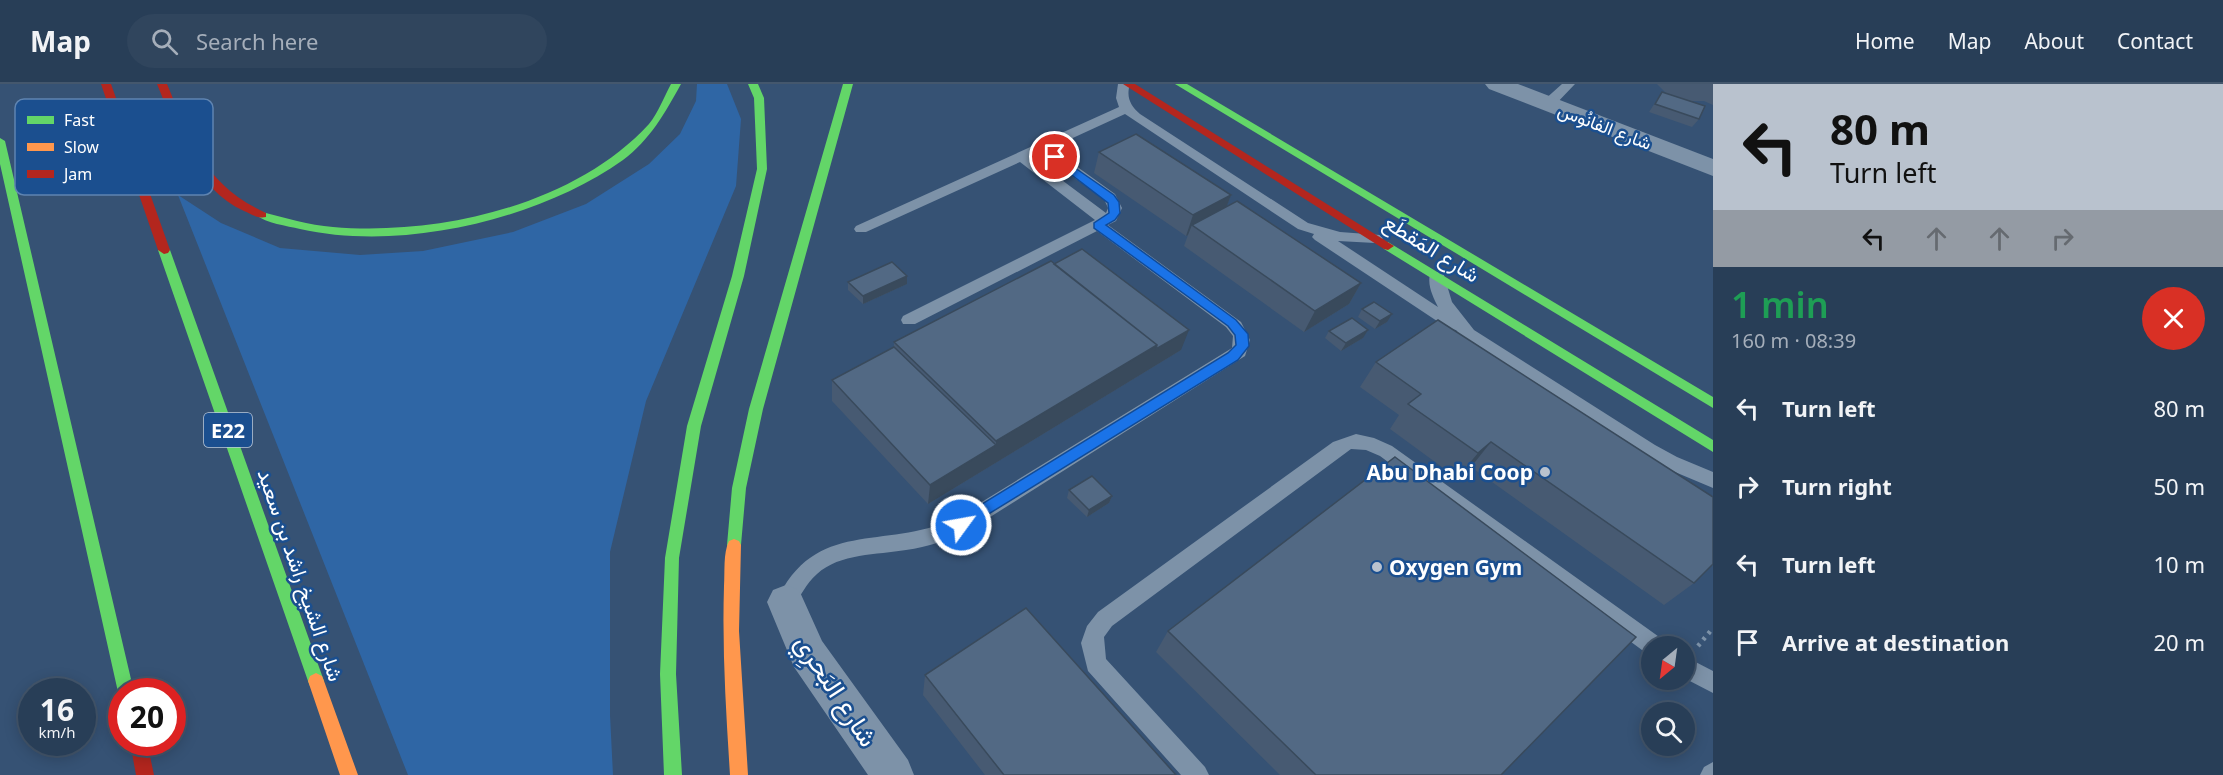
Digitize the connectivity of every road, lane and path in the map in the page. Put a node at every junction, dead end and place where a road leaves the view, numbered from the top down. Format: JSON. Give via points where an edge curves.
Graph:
{"nodes":[{"id":1,"x":106,"y":84,"type":"edge"},
{"id":2,"x":162,"y":84,"type":"edge"},
{"id":3,"x":676,"y":84,"type":"edge"},
{"id":4,"x":753,"y":84,"type":"edge"},
{"id":5,"x":848,"y":84,"type":"edge"},
{"id":6,"x":1126,"y":84,"type":"edge"},
{"id":7,"x":1180,"y":84,"type":"edge"},
{"id":8,"x":1497,"y":84,"type":"edge"},
{"id":9,"x":1569,"y":84,"type":"edge"},
{"id":10,"x":111,"y":99,"type":"edge"},
{"id":11,"x":169,"y":99,"type":"edge"},
{"id":12,"x":1548,"y":104,"type":"junction"},
{"id":13,"x":1126,"y":109,"type":"junction"},
{"id":14,"x":0,"y":141,"type":"edge"},
{"id":15,"x":1041,"y":147,"type":"junction"},
{"id":16,"x":1021,"y":156,"type":"junction"},
{"id":17,"x":1713,"y":168,"type":"edge"},
{"id":18,"x":213,"y":184,"type":"edge"},
{"id":19,"x":145,"y":195,"type":"edge"},
{"id":20,"x":1102,"y":223,"type":"junction"},
{"id":21,"x":1303,"y":226,"type":"junction"},
{"id":22,"x":861,"y":229,"type":"dead end"},
{"id":23,"x":1375,"y":238,"type":"junction"},
{"id":24,"x":1437,"y":276,"type":"junction"},
{"id":25,"x":909,"y":320,"type":"dead end"},
{"id":26,"x":1468,"y":334,"type":"junction"},
{"id":27,"x":1713,"y":403,"type":"edge"},
{"id":28,"x":1713,"y":447,"type":"edge"},
{"id":29,"x":1713,"y":480,"type":"edge"},
{"id":30,"x":786,"y":602,"type":"joint"},
{"id":31,"x":1641,"y":637,"type":"edge"},
{"id":32,"x":1695,"y":672,"type":"edge"},
{"id":33,"x":123,"y":678,"type":"edge"},
{"id":34,"x":1713,"y":683,"type":"edge"},
{"id":35,"x":141,"y":756,"type":"edge"},
{"id":36,"x":145,"y":775,"type":"edge"},
{"id":37,"x":349,"y":775,"type":"edge"},
{"id":38,"x":674,"y":775,"type":"edge"},
{"id":39,"x":739,"y":775,"type":"edge"},
{"id":40,"x":893,"y":775,"type":"edge"},
{"id":41,"x":1197,"y":775,"type":"edge"}],
"edges":[{"from":1,"to":10,"type":"main road","name":"شارع الشيخ راشد بن سعيد","number":"E22"},
{"from":2,"to":11,"type":"main road"},
{"from":3,"to":18,"type":"main road","via":[[667,108],[632,147],[571,187],[499,215],[427,229],[346,233],[283,222],[246,209]]},
{"from":4,"to":38,"type":"main road","via":[[759,98],[762,169],[738,276],[694,426],[672,558],[668,674]]},
{"from":5,"to":39,"type":"main road","via":[[756,410],[740,488],[732,573],[733,693]]},
{"from":6,"to":13,"type":"lane","via":[[1121,95]]},
{"from":6,"to":23,"type":"main road","name":"شارع المَقطَع"},
{"from":7,"to":27,"type":"main road","name":"شارع المَقطَع"},
{"from":8,"to":12,"type":"street","name":"شارع الفانُوس"},
{"from":9,"to":12,"type":"lane"},
{"from":12,"to":17,"type":"street","name":"شارع الفانُوس"},
{"from":13,"to":15,"type":"lane"},
{"from":13,"to":21,"type":"lane"},
{"from":14,"to":33,"type":"main road"},
{"from":15,"to":16,"type":"lane"},
{"from":15,"to":20,"type":"lane","via":[[1110,197],[1115,213]]},
{"from":16,"to":20,"type":"lane"},
{"from":16,"to":22,"type":"lane"},
{"from":19,"to":37,"type":"main road","name":"شارع الشيخ راشد بن سعيد","number":"E22"},
{"from":20,"to":25,"type":"lane"},
{"from":20,"to":30,"type":"lane","via":[[1232,323],[1241,334],[1239,352],[961,525],[925,539],[849,549],[816,561],[793,587]]},
{"from":21,"to":23,"type":"lane","via":[[1339,237]]},
{"from":21,"to":26,"type":"lane"},
{"from":23,"to":24,"type":"main road","name":"شارع المَقطَع"},
{"from":24,"to":26,"type":"lane","via":[[1445,304]]},
{"from":24,"to":28,"type":"main road","name":"شارع المَقطَع"},
{"from":26,"to":29,"type":"lane","via":[[1649,450]]},
{"from":30,"to":40,"type":"street","name":"شارع البَحرِي","via":[[808,654]]},
{"from":31,"to":41,"type":"lane","via":[[1386,451],[1363,441],[1345,443],[1106,619],[1094,633],[1092,653],[1103,674]]},
{"from":32,"to":34,"type":"lane"},
{"from":35,"to":36,"type":"main road"}]}
